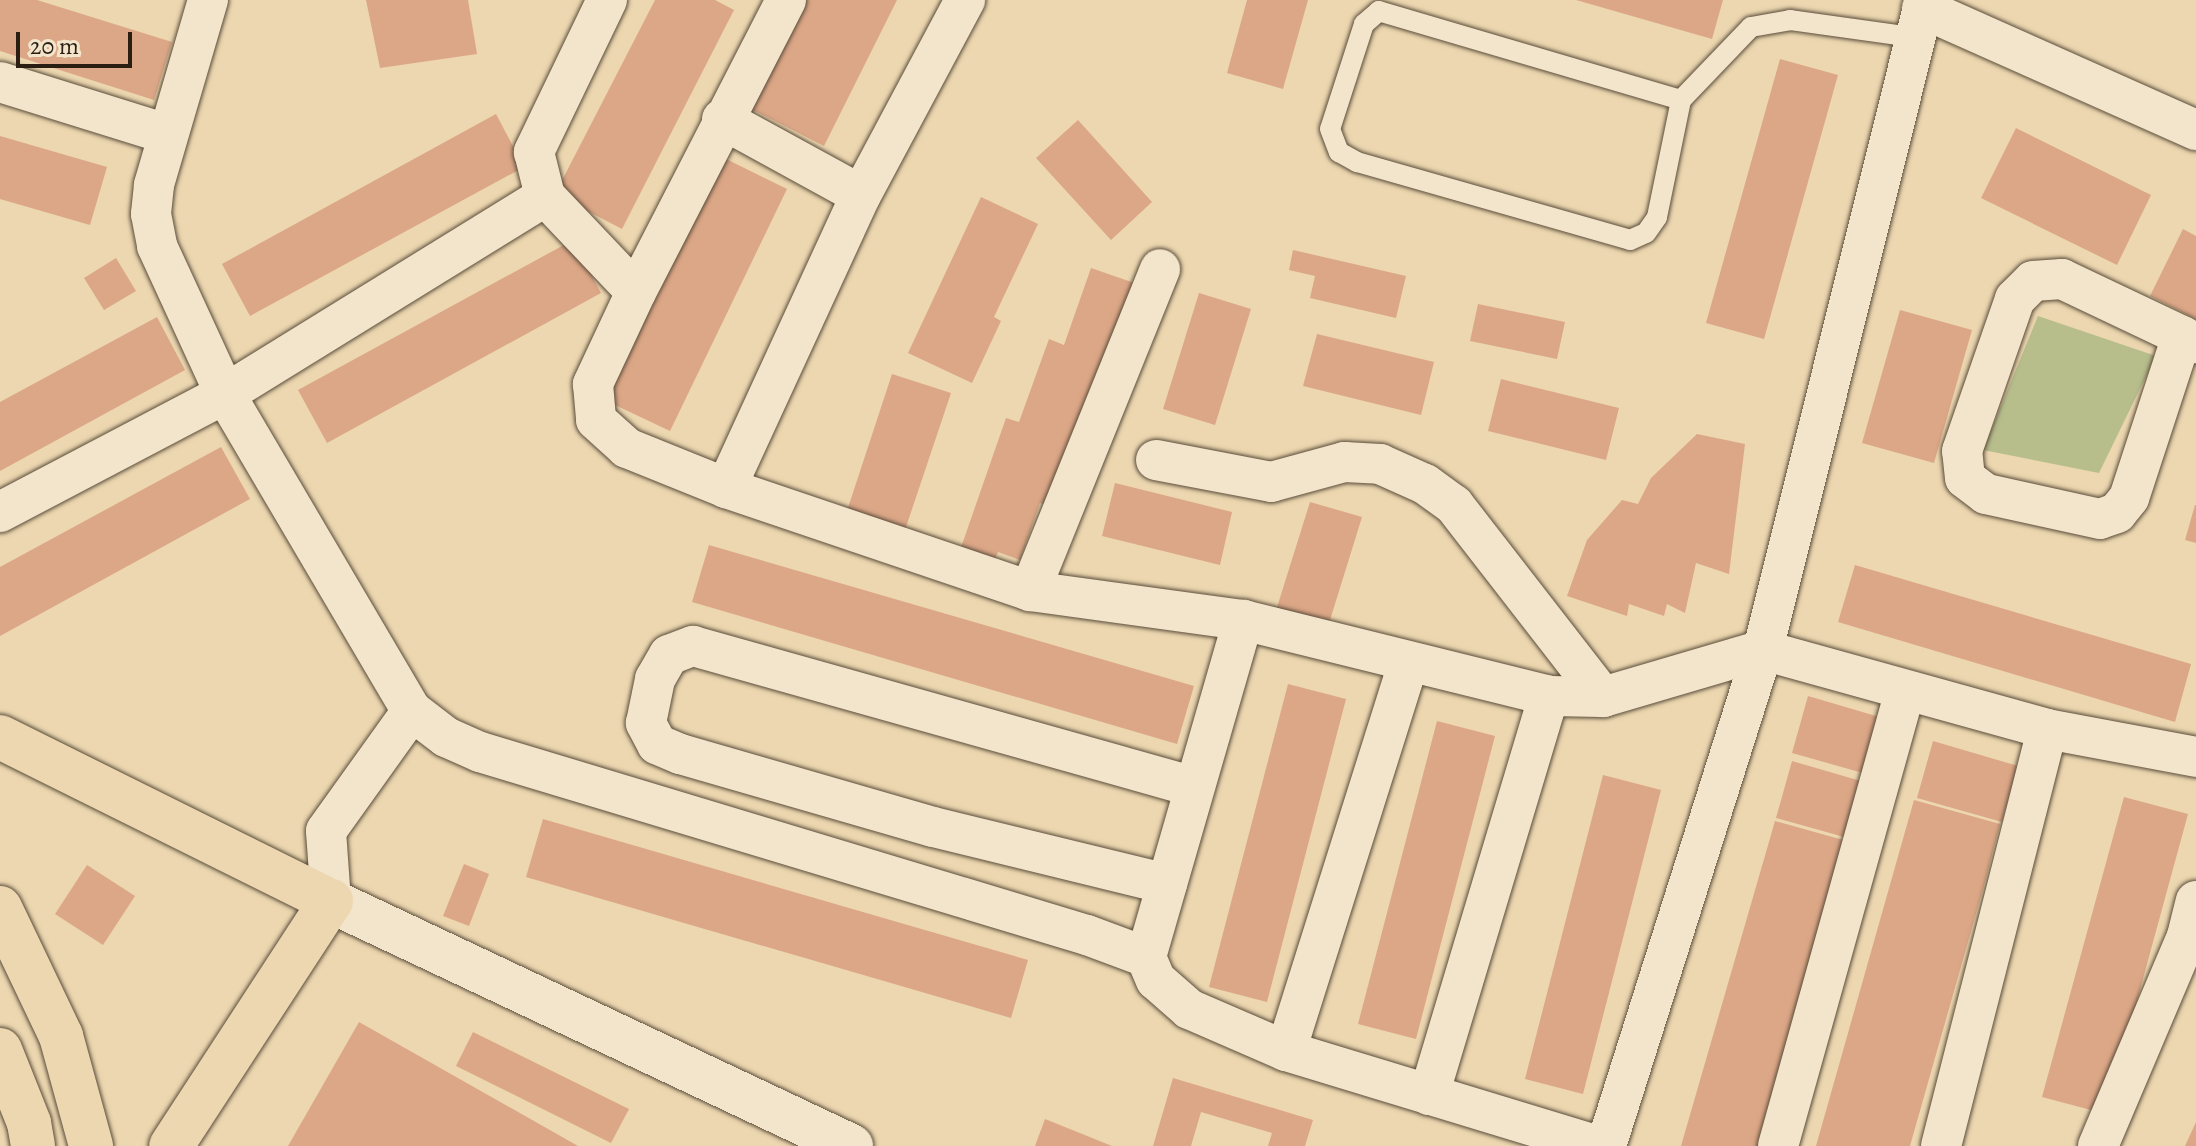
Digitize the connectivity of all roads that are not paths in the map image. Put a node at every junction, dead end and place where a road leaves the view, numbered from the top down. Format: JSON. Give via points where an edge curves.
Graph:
{"nodes":[{"id":1,"x":208,"y":0,"type":"edge"},
{"id":2,"x":607,"y":0,"type":"edge"},
{"id":3,"x":786,"y":0,"type":"edge"},
{"id":4,"x":965,"y":0,"type":"edge"},
{"id":5,"x":1919,"y":15,"type":"edge"},
{"id":6,"x":0,"y":82,"type":"edge"},
{"id":7,"x":1681,"y":100,"type":"junction"},
{"id":8,"x":722,"y":119,"type":"junction"},
{"id":9,"x":2196,"y":130,"type":"edge"},
{"id":10,"x":167,"y":134,"type":"junction"},
{"id":11,"x":861,"y":195,"type":"junction"},
{"id":12,"x":545,"y":196,"type":"junction"},
{"id":13,"x":1160,"y":269,"type":"dead end"},
{"id":14,"x":636,"y":292,"type":"junction"},
{"id":15,"x":2189,"y":340,"type":"edge"},
{"id":16,"x":225,"y":394,"type":"junction"},
{"id":17,"x":1156,"y":460,"type":"dead end"},
{"id":18,"x":726,"y":488,"type":"junction"},
{"id":19,"x":0,"y":512,"type":"edge"},
{"id":20,"x":1030,"y":591,"type":"junction"},
{"id":21,"x":1243,"y":620,"type":"junction"},
{"id":22,"x":1763,"y":650,"type":"junction"},
{"id":23,"x":1408,"y":665,"type":"junction"},
{"id":24,"x":1905,"y":690,"type":"junction"},
{"id":25,"x":1549,"y":696,"type":"junction"},
{"id":26,"x":1603,"y":697,"type":"junction"},
{"id":27,"x":412,"y":711,"type":"junction"},
{"id":28,"x":2047,"y":729,"type":"junction"},
{"id":29,"x":0,"y":737,"type":"edge"},
{"id":30,"x":2196,"y":757,"type":"edge"},
{"id":31,"x":1195,"y":787,"type":"junction"},
{"id":32,"x":1167,"y":884,"type":"junction"},
{"id":33,"x":331,"y":901,"type":"junction"},
{"id":34,"x":0,"y":908,"type":"edge"},
{"id":35,"x":2193,"y":925,"type":"edge"},
{"id":36,"x":1146,"y":957,"type":"junction"},
{"id":37,"x":0,"y":1050,"type":"edge"},
{"id":38,"x":1286,"y":1051,"type":"junction"},
{"id":39,"x":1429,"y":1095,"type":"junction"},
{"id":40,"x":33,"y":1146,"type":"edge"},
{"id":41,"x":91,"y":1146,"type":"edge"},
{"id":42,"x":171,"y":1146,"type":"edge"},
{"id":43,"x":851,"y":1146,"type":"edge"},
{"id":44,"x":1598,"y":1146,"type":"edge"},
{"id":45,"x":1606,"y":1146,"type":"edge"},
{"id":46,"x":1778,"y":1146,"type":"edge"},
{"id":47,"x":1941,"y":1146,"type":"edge"},
{"id":48,"x":2098,"y":1146,"type":"edge"}],
"edges":[{"from":1,"to":10,"type":"street"},
{"from":2,"to":12,"type":"street","via":[[538,135],[535,169]]},
{"from":3,"to":8,"type":"street"},
{"from":4,"to":11,"type":"street"},
{"from":5,"to":7,"type":"lane","via":[[1790,20],[1751,27]]},
{"from":5,"to":9,"type":"street"},
{"from":5,"to":22,"type":"street"},
{"from":6,"to":10,"type":"street"},
{"from":7,"to":7,"type":"lane","via":[[1379,11],[1364,24],[1330,129],[1339,152],[1357,162],[1630,240],[1646,233],[1657,217]]},
{"from":8,"to":11,"type":"street"},
{"from":8,"to":14,"type":"street"},
{"from":10,"to":16,"type":"street","via":[[151,214],[157,246]]},
{"from":11,"to":18,"type":"street"},
{"from":12,"to":14,"type":"street"},
{"from":12,"to":16,"type":"street"},
{"from":13,"to":20,"type":"street"},
{"from":14,"to":18,"type":"street","via":[[597,368],[596,420],[627,448]]},
{"from":15,"to":15,"type":"street","via":[[2129,498],[2117,513],[2100,519],[1986,494],[1965,478],[1961,466],[1967,437],[2015,299],[2033,281],[2062,279]]},
{"from":16,"to":19,"type":"street"},
{"from":16,"to":27,"type":"street"},
{"from":17,"to":26,"type":"street","via":[[1271,482],[1344,462],[1380,464],[1425,484],[1454,505]]},
{"from":18,"to":20,"type":"street"},
{"from":20,"to":21,"type":"street"},
{"from":21,"to":23,"type":"street"},
{"from":21,"to":31,"type":"street"},
{"from":22,"to":24,"type":"street"},
{"from":22,"to":26,"type":"street"},
{"from":22,"to":45,"type":"street"},
{"from":23,"to":25,"type":"street"},
{"from":23,"to":38,"type":"street"},
{"from":24,"to":28,"type":"street"},
{"from":24,"to":46,"type":"street"},
{"from":25,"to":26,"type":"street"},
{"from":25,"to":39,"type":"street"},
{"from":27,"to":33,"type":"street","via":[[326,831]]},
{"from":27,"to":36,"type":"street","via":[[446,737],[480,752]]},
{"from":28,"to":30,"type":"street"},
{"from":28,"to":47,"type":"street"},
{"from":29,"to":33,"type":"highway"},
{"from":31,"to":32,"type":"street"},
{"from":31,"to":32,"type":"street","via":[[693,646],[669,655],[655,679],[646,723],[657,744],[680,754],[933,827]]},
{"from":32,"to":36,"type":"street"},
{"from":33,"to":42,"type":"highway"},
{"from":33,"to":43,"type":"street"},
{"from":34,"to":41,"type":"highway","via":[[61,1036]]},
{"from":35,"to":48,"type":"street"},
{"from":36,"to":38,"type":"street","via":[[1156,980],[1189,1009]]},
{"from":37,"to":40,"type":"highway"},
{"from":38,"to":39,"type":"street"},
{"from":39,"to":44,"type":"street"}]}
